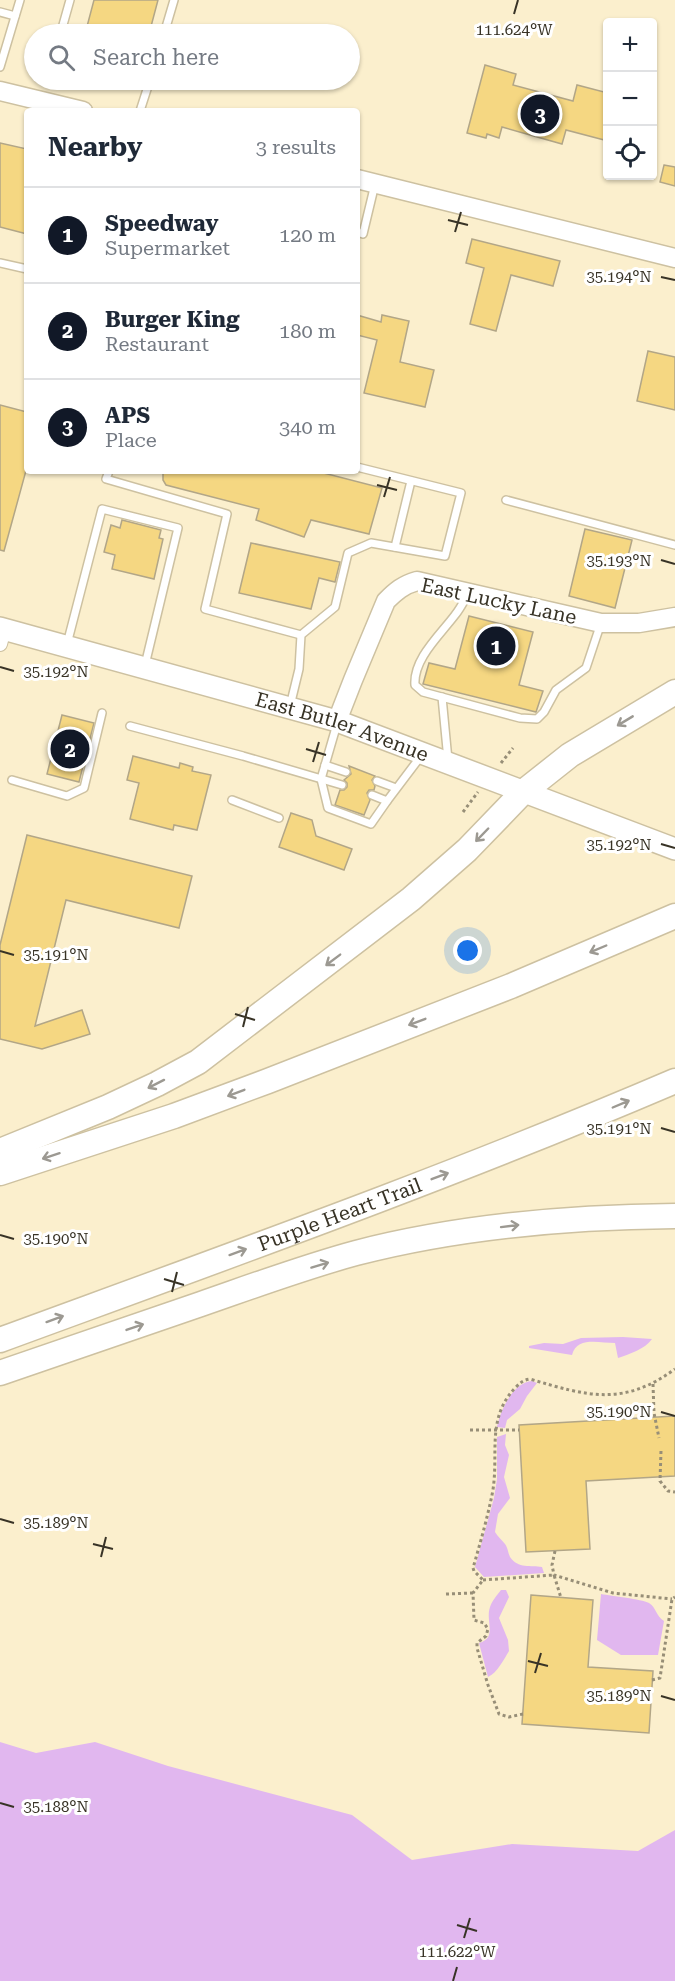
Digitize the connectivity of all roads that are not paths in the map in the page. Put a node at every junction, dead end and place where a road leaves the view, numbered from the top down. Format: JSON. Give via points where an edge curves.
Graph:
{"nodes":[{"id":1,"x":20,"y":0,"type":"edge"},
{"id":2,"x":70,"y":0,"type":"edge"},
{"id":3,"x":174,"y":0,"type":"edge"},
{"id":4,"x":0,"y":12,"type":"edge"},
{"id":5,"x":15,"y":16,"type":"junction"},
{"id":6,"x":63,"y":24,"type":"edge"},
{"id":7,"x":167,"y":24,"type":"edge"},
{"id":8,"x":0,"y":67,"type":"edge"},
{"id":9,"x":147,"y":90,"type":"edge"},
{"id":10,"x":0,"y":91,"type":"edge"},
{"id":11,"x":71,"y":108,"type":"edge"},
{"id":12,"x":141,"y":108,"type":"edge"},
{"id":13,"x":360,"y":180,"type":"edge"},
{"id":14,"x":375,"y":184,"type":"junction"},
{"id":15,"x":360,"y":233,"type":"edge"},
{"id":16,"x":675,"y":258,"type":"edge"},
{"id":17,"x":0,"y":263,"type":"edge"},
{"id":18,"x":24,"y":268,"type":"edge"},
{"id":19,"x":360,"y":468,"type":"edge"},
{"id":20,"x":108,"y":474,"type":"edge"},
{"id":21,"x":411,"y":481,"type":"junction"},
{"id":22,"x":506,"y":500,"type":"dead end"},
{"id":23,"x":675,"y":544,"type":"edge"},
{"id":24,"x":395,"y":547,"type":"junction"},
{"id":25,"x":469,"y":592,"type":"junction"},
{"id":26,"x":675,"y":617,"type":"edge"},
{"id":27,"x":601,"y":623,"type":"junction"},
{"id":28,"x":1,"y":634,"type":"edge"},
{"id":29,"x":301,"y":635,"type":"junction"},
{"id":30,"x":67,"y":647,"type":"junction"},
{"id":31,"x":144,"y":668,"type":"junction"},
{"id":32,"x":675,"y":692,"type":"edge"},
{"id":33,"x":442,"y":697,"type":"junction"},
{"id":34,"x":290,"y":708,"type":"junction"},
{"id":35,"x":102,"y":713,"type":"dead end"},
{"id":36,"x":338,"y":722,"type":"junction"},
{"id":37,"x":130,"y":726,"type":"dead end"},
{"id":38,"x":422,"y":754,"type":"junction"},
{"id":39,"x":448,"y":764,"type":"junction"},
{"id":40,"x":325,"y":765,"type":"junction"},
{"id":41,"x":346,"y":771,"type":"dead end"},
{"id":42,"x":321,"y":779,"type":"junction"},
{"id":43,"x":12,"y":780,"type":"dead end"},
{"id":44,"x":377,"y":781,"type":"dead end"},
{"id":45,"x":342,"y":785,"type":"dead end"},
{"id":46,"x":396,"y":788,"type":"junction"},
{"id":47,"x":522,"y":793,"type":"junction"},
{"id":48,"x":372,"y":795,"type":"dead end"},
{"id":49,"x":232,"y":800,"type":"dead end"},
{"id":50,"x":387,"y":801,"type":"junction"},
{"id":51,"x":279,"y":818,"type":"dead end"},
{"id":52,"x":675,"y":849,"type":"edge"},
{"id":53,"x":675,"y":916,"type":"edge"},
{"id":54,"x":675,"y":1081,"type":"edge"},
{"id":55,"x":0,"y":1151,"type":"edge"},
{"id":56,"x":0,"y":1173,"type":"edge"},
{"id":57,"x":675,"y":1216,"type":"edge"},
{"id":58,"x":0,"y":1340,"type":"edge"},
{"id":59,"x":0,"y":1373,"type":"edge"}],
"edges":[{"from":1,"to":5,"type":"lane"},
{"from":2,"to":6,"type":"lane"},
{"from":3,"to":7,"type":"lane"},
{"from":4,"to":5,"type":"lane"},
{"from":5,"to":8,"type":"lane"},
{"from":9,"to":12,"type":"lane"},
{"from":10,"to":11,"type":"street"},
{"from":13,"to":14,"type":"street"},
{"from":14,"to":15,"type":"lane","via":[[363,234]]},
{"from":14,"to":16,"type":"street"},
{"from":17,"to":18,"type":"lane"},
{"from":19,"to":21,"type":"lane"},
{"from":20,"to":29,"type":"lane","via":[[106,479],[227,514],[205,609]]},
{"from":21,"to":24,"type":"lane"},
{"from":21,"to":24,"type":"lane","via":[[461,493],[445,556]]},
{"from":22,"to":23,"type":"lane"},
{"from":24,"to":29,"type":"lane","via":[[371,543],[348,553],[335,607]]},
{"from":25,"to":27,"type":"street","name":"East Lucky Lane"},
{"from":25,"to":33,"type":"lane","via":[[458,612],[431,642],[415,676],[416,685],[423,692]]},
{"from":25,"to":36,"type":"street","name":"East Lucky Lane","via":[[417,581],[395,592],[381,613]]},
{"from":26,"to":27,"type":"street","name":"East Lucky Lane","via":[[639,623]]},
{"from":27,"to":33,"type":"lane","via":[[586,668],[556,690],[537,719]]},
{"from":28,"to":30,"type":"main road","name":"East Butler Avenue"},
{"from":29,"to":34,"type":"lane","via":[[299,669]]},
{"from":30,"to":31,"type":"main road","name":"East Butler Avenue"},
{"from":30,"to":31,"type":"lane","via":[[102,509],[178,528]]},
{"from":31,"to":34,"type":"main road","name":"East Butler Avenue"},
{"from":32,"to":47,"type":"highway","one_way":true,"via":[[570,755]]},
{"from":33,"to":39,"type":"lane"},
{"from":34,"to":36,"type":"main road","name":"East Butler Avenue"},
{"from":35,"to":43,"type":"lane","via":[[84,788],[67,796]]},
{"from":36,"to":38,"type":"main road","name":"East Butler Avenue"},
{"from":36,"to":40,"type":"lane"},
{"from":37,"to":42,"type":"lane"},
{"from":38,"to":39,"type":"main road","name":"East Butler Avenue"},
{"from":38,"to":46,"type":"lane"},
{"from":39,"to":47,"type":"main road","name":"East Butler Avenue"},
{"from":40,"to":41,"type":"lane"},
{"from":40,"to":42,"type":"lane"},
{"from":42,"to":45,"type":"lane"},
{"from":42,"to":50,"type":"lane","via":[[328,808],[371,824]]},
{"from":44,"to":46,"type":"lane"},
{"from":46,"to":50,"type":"lane"},
{"from":47,"to":52,"type":"main road","name":"East Butler Avenue"},
{"from":47,"to":55,"type":"highway","one_way":true,"via":[[467,850],[411,899],[198,1062],[108,1107]]},
{"from":48,"to":50,"type":"lane"},
{"from":49,"to":51,"type":"lane"},
{"from":53,"to":56,"type":"highway","one_way":true,"via":[[511,986],[184,1112]]},
{"from":58,"to":54,"type":"highway","name":"Purple Heart Trail","one_way":true,"via":[[353,1210]]},
{"from":59,"to":57,"type":"highway","one_way":true,"via":[[356,1253],[508,1226]]}]}
